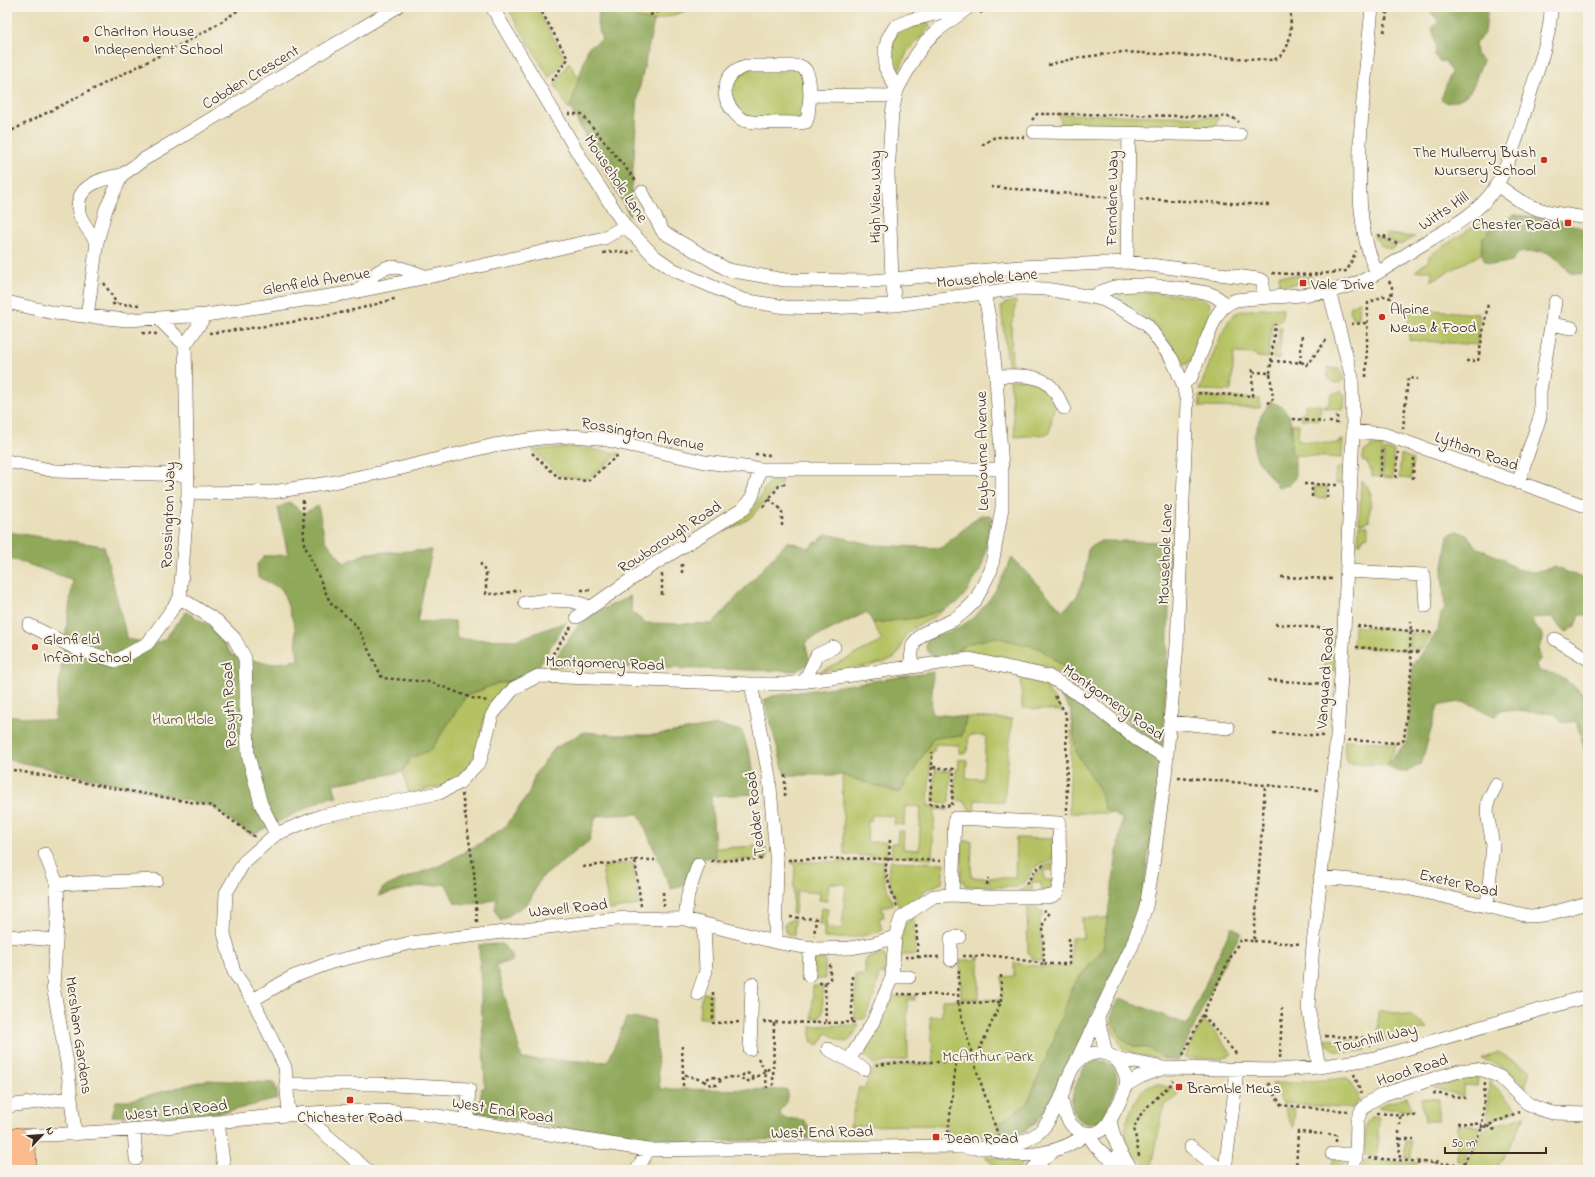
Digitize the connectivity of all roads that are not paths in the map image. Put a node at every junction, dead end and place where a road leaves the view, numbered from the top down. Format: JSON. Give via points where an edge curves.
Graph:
{"nodes":[{"id":1,"x":397,"y":7,"type":"edge"},
{"id":2,"x":492,"y":7,"type":"edge"},
{"id":3,"x":964,"y":7,"type":"edge"},
{"id":4,"x":1372,"y":7,"type":"edge"},
{"id":5,"x":1551,"y":7,"type":"edge"},
{"id":6,"x":974,"y":10,"type":"edge"},
{"id":7,"x":896,"y":93,"type":"junction"},
{"id":8,"x":810,"y":95,"type":"junction"},
{"id":9,"x":1034,"y":132,"type":"road end"},
{"id":10,"x":1129,"y":134,"type":"junction"},
{"id":11,"x":1240,"y":135,"type":"road end"},
{"id":12,"x":122,"y":175,"type":"junction"},
{"id":13,"x":1497,"y":185,"type":"junction"},
{"id":14,"x":640,"y":187,"type":"road end"},
{"id":15,"x":1588,"y":218,"type":"edge"},
{"id":16,"x":625,"y":226,"type":"junction"},
{"id":17,"x":96,"y":242,"type":"junction"},
{"id":18,"x":1127,"y":262,"type":"junction"},
{"id":19,"x":1377,"y":273,"type":"junction"},
{"id":20,"x":427,"y":278,"type":"junction"},
{"id":21,"x":892,"y":279,"type":"junction"},
{"id":22,"x":1329,"y":291,"type":"junction"},
{"id":23,"x":357,"y":292,"type":"junction"},
{"id":24,"x":984,"y":292,"type":"junction"},
{"id":25,"x":1092,"y":297,"type":"junction"},
{"id":26,"x":1263,"y":297,"type":"junction"},
{"id":27,"x":7,"y":302,"type":"edge"},
{"id":28,"x":1555,"y":302,"type":"dead end"},
{"id":29,"x":895,"y":304,"type":"junction"},
{"id":30,"x":1226,"y":304,"type":"junction"},
{"id":31,"x":206,"y":315,"type":"junction"},
{"id":32,"x":87,"y":317,"type":"junction"},
{"id":33,"x":159,"y":319,"type":"junction"},
{"id":34,"x":1551,"y":324,"type":"junction"},
{"id":35,"x":1572,"y":328,"type":"dead end"},
{"id":36,"x":185,"y":345,"type":"junction"},
{"id":37,"x":996,"y":376,"type":"junction"},
{"id":38,"x":1184,"y":388,"type":"junction"},
{"id":39,"x":1064,"y":408,"type":"dead end"},
{"id":40,"x":1353,"y":431,"type":"junction"},
{"id":41,"x":7,"y":461,"type":"edge"},
{"id":42,"x":760,"y":469,"type":"junction"},
{"id":43,"x":1002,"y":469,"type":"junction"},
{"id":44,"x":187,"y":475,"type":"junction"},
{"id":45,"x":1518,"y":483,"type":"junction"},
{"id":46,"x":188,"y":494,"type":"junction"},
{"id":47,"x":1588,"y":507,"type":"edge"},
{"id":48,"x":1346,"y":575,"type":"junction"},
{"id":49,"x":180,"y":598,"type":"junction"},
{"id":50,"x":525,"y":603,"type":"dead end"},
{"id":51,"x":1426,"y":606,"type":"dead end"},
{"id":52,"x":590,"y":607,"type":"junction"},
{"id":53,"x":577,"y":617,"type":"road end"},
{"id":54,"x":29,"y":625,"type":"dead end"},
{"id":55,"x":1555,"y":639,"type":"dead end"},
{"id":56,"x":834,"y":647,"type":"dead end"},
{"id":57,"x":1588,"y":659,"type":"edge"},
{"id":58,"x":910,"y":667,"type":"junction"},
{"id":59,"x":804,"y":682,"type":"junction"},
{"id":60,"x":751,"y":684,"type":"junction"},
{"id":61,"x":1171,"y":722,"type":"junction"},
{"id":62,"x":1228,"y":728,"type":"dead end"},
{"id":63,"x":1167,"y":758,"type":"junction"},
{"id":64,"x":1496,"y":785,"type":"dead end"},
{"id":65,"x":276,"y":834,"type":"junction"},
{"id":66,"x":45,"y":854,"type":"dead end"},
{"id":67,"x":698,"y":865,"type":"dead end"},
{"id":68,"x":1320,"y":876,"type":"junction"},
{"id":69,"x":156,"y":880,"type":"dead end"},
{"id":70,"x":57,"y":884,"type":"junction"},
{"id":71,"x":952,"y":895,"type":"junction"},
{"id":72,"x":1588,"y":903,"type":"edge"},
{"id":73,"x":1487,"y":906,"type":"junction"},
{"id":74,"x":685,"y":919,"type":"junction"},
{"id":75,"x":704,"y":924,"type":"junction"},
{"id":76,"x":7,"y":936,"type":"edge"},
{"id":77,"x":895,"y":937,"type":"junction"},
{"id":78,"x":960,"y":938,"type":"dead end"},
{"id":79,"x":56,"y":940,"type":"junction"},
{"id":80,"x":775,"y":942,"type":"junction"},
{"id":81,"x":812,"y":948,"type":"junction"},
{"id":82,"x":951,"y":960,"type":"road end"},
{"id":83,"x":909,"y":976,"type":"dead end"},
{"id":84,"x":892,"y":977,"type":"junction"},
{"id":85,"x":812,"y":979,"type":"road end"},
{"id":86,"x":753,"y":984,"type":"dead end"},
{"id":87,"x":698,"y":994,"type":"dead end"},
{"id":88,"x":1588,"y":996,"type":"edge"},
{"id":89,"x":253,"y":1000,"type":"junction"},
{"id":90,"x":1098,"y":1019,"type":"junction"},
{"id":91,"x":828,"y":1049,"type":"dead end"},
{"id":92,"x":754,"y":1053,"type":"road end"},
{"id":93,"x":1110,"y":1055,"type":"junction"},
{"id":94,"x":849,"y":1060,"type":"junction"},
{"id":95,"x":1319,"y":1067,"type":"junction"},
{"id":96,"x":1073,"y":1068,"type":"junction"},
{"id":97,"x":1164,"y":1068,"type":"junction"},
{"id":98,"x":864,"y":1069,"type":"road end"},
{"id":99,"x":1236,"y":1070,"type":"junction"},
{"id":100,"x":286,"y":1084,"type":"junction"},
{"id":101,"x":1126,"y":1085,"type":"junction"},
{"id":102,"x":1061,"y":1097,"type":"junction"},
{"id":103,"x":71,"y":1098,"type":"junction"},
{"id":104,"x":7,"y":1106,"type":"edge"},
{"id":105,"x":295,"y":1114,"type":"junction"},
{"id":106,"x":1588,"y":1114,"type":"edge"},
{"id":107,"x":1110,"y":1120,"type":"junction"},
{"id":108,"x":467,"y":1121,"type":"junction"},
{"id":109,"x":218,"y":1122,"type":"junction"},
{"id":110,"x":134,"y":1130,"type":"junction"},
{"id":111,"x":75,"y":1134,"type":"junction"},
{"id":112,"x":1087,"y":1134,"type":"junction"},
{"id":113,"x":12,"y":1136,"type":"edge"},
{"id":114,"x":1191,"y":1147,"type":"dead end"},
{"id":115,"x":993,"y":1149,"type":"junction"},
{"id":116,"x":648,"y":1150,"type":"junction"},
{"id":117,"x":1056,"y":1150,"type":"junction"},
{"id":118,"x":1332,"y":1154,"type":"dead end"},
{"id":119,"x":1356,"y":1156,"type":"junction"},
{"id":120,"x":136,"y":1159,"type":"dead end"},
{"id":121,"x":11,"y":1170,"type":"edge"},
{"id":122,"x":27,"y":1170,"type":"edge"},
{"id":123,"x":224,"y":1170,"type":"edge"},
{"id":124,"x":367,"y":1170,"type":"edge"},
{"id":125,"x":637,"y":1170,"type":"edge"},
{"id":126,"x":1032,"y":1170,"type":"edge"},
{"id":127,"x":1132,"y":1170,"type":"edge"},
{"id":128,"x":1221,"y":1170,"type":"edge"},
{"id":129,"x":1225,"y":1170,"type":"edge"},
{"id":130,"x":1351,"y":1170,"type":"edge"}],
"edges":[{"from":1,"to":12,"type":"street","name":"Cobden Crescent"},
{"from":2,"to":16,"type":"street","name":"Mousehole Lane","via":[[585,165]]},
{"from":3,"to":7,"type":"street","via":[[910,20],[895,27],[888,38],[885,50],[885,67]]},
{"from":4,"to":19,"type":"street","via":[[1361,120],[1359,188],[1364,236]]},
{"from":5,"to":13,"type":"street","name":"Witts Hill","via":[[1548,32],[1529,98]]},
{"from":6,"to":7,"type":"street","name":"High View Way","via":[[938,30],[926,42]]},
{"from":7,"to":8,"type":"street"},
{"from":7,"to":21,"type":"street","name":"High View Way","via":[[888,173]]},
{"from":8,"to":8,"type":"street","via":[[806,122],[745,121],[727,104],[725,90],[730,76],[746,66],[800,66],[808,73]]},
{"from":9,"to":10,"type":"street","name":"Ferndene Way"},
{"from":10,"to":11,"type":"street","name":"Ferndene Way"},
{"from":10,"to":18,"type":"street","name":"Ferndene Way"},
{"from":12,"to":17,"type":"street","name":"Cobden Crescent","via":[[106,209]]},
{"from":12,"to":17,"type":"street","name":"Cobden Crescent","via":[[106,177],[87,186],[80,200],[78,208],[81,217]]},
{"from":13,"to":15,"type":"street","via":[[1531,207]]},
{"from":13,"to":19,"type":"street","name":"Witts Hill","via":[[1477,209]]},
{"from":14,"to":21,"type":"street","via":[[663,232],[728,270],[785,280]]},
{"from":16,"to":20,"type":"street","name":"Glenfield Avenue","via":[[604,238]]},
{"from":16,"to":29,"type":"street","name":"Mousehole Lane","via":[[654,256],[674,270],[742,300],[785,307],[826,308]]},
{"from":17,"to":32,"type":"street","name":"Cobden Crescent"},
{"from":18,"to":21,"type":"street","via":[[1020,267]]},
{"from":18,"to":26,"type":"street","via":[[1258,279],[1263,281]]},
{"from":19,"to":22,"type":"street","name":"Witts Hill","via":[[1349,286]]},
{"from":20,"to":23,"type":"street","name":"Glenfield Avenue"},
{"from":20,"to":23,"type":"street","via":[[390,266],[380,269]]},
{"from":21,"to":29,"type":"street","name":"High View Way"},
{"from":22,"to":26,"type":"street","name":"Witts Hill"},
{"from":22,"to":40,"type":"street","name":"Vanguard Road","via":[[1352,378]]},
{"from":23,"to":31,"type":"street","name":"Glenfield Avenue"},
{"from":24,"to":25,"type":"street","name":"Mousehole Lane","via":[[1020,288],[1046,289]]},
{"from":24,"to":29,"type":"street","name":"Mousehole Lane"},
{"from":24,"to":37,"type":"street","name":"Leybourne Avenue"},
{"from":25,"to":30,"type":"street","via":[[1114,287],[1129,285],[1208,293]]},
{"from":25,"to":38,"type":"street","name":"Mousehole Lane","via":[[1104,300],[1147,325],[1172,359]]},
{"from":26,"to":30,"type":"street","name":"Witts Hill","via":[[1236,300]]},
{"from":27,"to":32,"type":"street","name":"Glenfield Avenue","via":[[54,313]]},
{"from":28,"to":34,"type":"street"},
{"from":30,"to":38,"type":"street","via":[[1218,312]]},
{"from":31,"to":33,"type":"street","name":"Glenfield Avenue"},
{"from":31,"to":36,"type":"street"},
{"from":32,"to":33,"type":"street","name":"Glenfield Avenue"},
{"from":33,"to":36,"type":"street"},
{"from":34,"to":35,"type":"street"},
{"from":34,"to":45,"type":"street","via":[[1540,391],[1540,417]]},
{"from":36,"to":44,"type":"street","name":"Rossington Way"},
{"from":37,"to":39,"type":"street","via":[[1035,377],[1049,385]]},
{"from":37,"to":43,"type":"street","name":"Leybourne Avenue"},
{"from":38,"to":61,"type":"street","name":"Mousehole Lane","via":[[1186,409],[1179,616]]},
{"from":40,"to":45,"type":"street","name":"Lytham Road","via":[[1384,434]]},
{"from":40,"to":48,"type":"street","name":"Vanguard Road"},
{"from":41,"to":44,"type":"street","via":[[55,471]]},
{"from":42,"to":43,"type":"street","name":"Rossington Avenue"},
{"from":42,"to":46,"type":"street","name":"Rossington Avenue","via":[[705,462],[598,438],[572,436],[519,440],[398,469],[273,492]]},
{"from":42,"to":52,"type":"street","name":"Rowborough Road","via":[[752,497],[743,508]]},
{"from":43,"to":58,"type":"street","name":"Leybourne Avenue","via":[[1002,508],[991,570],[975,601],[965,611],[953,620],[922,634],[913,644]]},
{"from":44,"to":46,"type":"street","name":"Rossington Way"},
{"from":45,"to":47,"type":"street","name":"Lytham Road"},
{"from":46,"to":49,"type":"street","name":"Rossington Way"},
{"from":48,"to":51,"type":"street","via":[[1424,576]]},
{"from":48,"to":68,"type":"street","name":"Vanguard Road","via":[[1337,738]]},
{"from":49,"to":54,"type":"street","via":[[148,643],[116,661],[77,649]]},
{"from":49,"to":65,"type":"street","name":"Rosyth Road","via":[[217,621],[234,638],[245,658],[248,755],[261,804]]},
{"from":50,"to":52,"type":"street","via":[[572,600]]},
{"from":52,"to":53,"type":"street","name":"Rowborough Road"},
{"from":55,"to":57,"type":"street"},
{"from":56,"to":59,"type":"street","via":[[817,655]]},
{"from":58,"to":59,"type":"street","name":"Montgomery Road"},
{"from":58,"to":63,"type":"street","name":"Montgomery Road","via":[[970,659],[1048,676],[1085,698],[1136,739]]},
{"from":59,"to":60,"type":"street","name":"Montgomery Road"},
{"from":60,"to":65,"type":"street","name":"Montgomery Road","via":[[538,676],[514,688],[492,715],[480,762],[458,784],[439,794],[320,816]]},
{"from":60,"to":80,"type":"street","name":"Tedder Road","via":[[769,776],[776,859]]},
{"from":61,"to":62,"type":"street"},
{"from":61,"to":63,"type":"street","name":"Mousehole Lane"},
{"from":63,"to":90,"type":"street","name":"Mousehole Lane","via":[[1146,907],[1132,946]]},
{"from":64,"to":73,"type":"street","via":[[1488,801],[1487,813],[1493,845]]},
{"from":65,"to":89,"type":"street","name":"Montgomery Road","via":[[244,862],[226,893],[224,933],[234,972]]},
{"from":66,"to":70,"type":"street","name":"Mersham Gardens"},
{"from":67,"to":74,"type":"street","via":[[688,894]]},
{"from":68,"to":73,"type":"street","name":"Exeter Road","via":[[1385,883]]},
{"from":68,"to":95,"type":"street","name":"Vanguard Road","via":[[1308,1007]]},
{"from":69,"to":70,"type":"street"},
{"from":70,"to":79,"type":"street","name":"Mersham Gardens"},
{"from":71,"to":71,"type":"street","via":[[955,818],[1059,823],[1060,881],[1057,893],[1009,903]]},
{"from":71,"to":77,"type":"street","via":[[934,896],[901,918]]},
{"from":72,"to":73,"type":"street","name":"Exeter Road","via":[[1544,915],[1529,916]]},
{"from":74,"to":75,"type":"street","name":"Wavell Road"},
{"from":74,"to":89,"type":"street","name":"Wavell Road","via":[[625,918],[410,942],[332,962],[292,978]]},
{"from":75,"to":80,"type":"street","name":"Wavell Road"},
{"from":75,"to":87,"type":"street","via":[[706,970]]},
{"from":76,"to":79,"type":"street"},
{"from":77,"to":81,"type":"street","name":"Wavell Road","via":[[850,948]]},
{"from":77,"to":84,"type":"street"},
{"from":78,"to":82,"type":"street","via":[[951,938]]},
{"from":79,"to":103,"type":"street","name":"Mersham Gardens","via":[[53,986]]},
{"from":80,"to":81,"type":"street","name":"Wavell Road"},
{"from":81,"to":85,"type":"street"},
{"from":83,"to":84,"type":"street"},
{"from":84,"to":94,"type":"street","via":[[873,1022]]},
{"from":86,"to":92,"type":"street"},
{"from":88,"to":95,"type":"street","name":"Townhill Way","via":[[1375,1058]]},
{"from":89,"to":100,"type":"street","name":"Montgomery Road","via":[[285,1067]]},
{"from":90,"to":93,"type":"street"},
{"from":90,"to":96,"type":"street","name":"Mousehole Lane"},
{"from":91,"to":94,"type":"street"},
{"from":93,"to":96,"type":"street","via":[[1093,1053]]},
{"from":93,"to":97,"type":"street","name":"Townhill Way"},
{"from":93,"to":101,"type":"street","via":[[1122,1069]]},
{"from":94,"to":98,"type":"street"},
{"from":95,"to":99,"type":"street","name":"Townhill Way"},
{"from":96,"to":102,"type":"street"},
{"from":97,"to":99,"type":"street","name":"Townhill Way"},
{"from":97,"to":101,"type":"street","name":"Townhill Way"},
{"from":99,"to":129,"type":"street"},
{"from":100,"to":105,"type":"street","name":"Montgomery Road"},
{"from":100,"to":108,"type":"street","via":[[377,1084],[469,1089]]},
{"from":101,"to":107,"type":"street"},
{"from":102,"to":112,"type":"street","via":[[1070,1124]]},
{"from":102,"to":115,"type":"street","name":"West End Road","via":[[1049,1120],[1038,1132],[1018,1143]]},
{"from":103,"to":104,"type":"street"},
{"from":103,"to":111,"type":"street","name":"Mersham Gardens"},
{"from":105,"to":108,"type":"street","name":"West End Road","via":[[396,1111]]},
{"from":105,"to":109,"type":"street","name":"West End Road"},
{"from":105,"to":124,"type":"street"},
{"from":106,"to":119,"type":"street","name":"Hood Road","via":[[1553,1113],[1539,1109],[1527,1103],[1500,1077],[1476,1069],[1459,1071],[1384,1094],[1371,1108],[1361,1111],[1357,1121]]},
{"from":107,"to":112,"type":"street","via":[[1104,1128]]},
{"from":107,"to":127,"type":"street","via":[[1116,1146]]},
{"from":108,"to":116,"type":"street","name":"West End Road"},
{"from":109,"to":110,"type":"street","name":"West End Road"},
{"from":109,"to":123,"type":"street"},
{"from":110,"to":111,"type":"street","name":"West End Road"},
{"from":110,"to":120,"type":"street"},
{"from":111,"to":113,"type":"street","name":"West End Road"},
{"from":112,"to":117,"type":"street","name":"West End Road"},
{"from":112,"to":127,"type":"street","via":[[1105,1155]]},
{"from":113,"to":121,"type":"main road"},
{"from":113,"to":122,"type":"main road","via":[[25,1146],[29,1154]]},
{"from":114,"to":128,"type":"street"},
{"from":115,"to":116,"type":"street","name":"West End Road","via":[[947,1146]]},
{"from":115,"to":117,"type":"street","name":"West End Road","via":[[1008,1154]]},
{"from":116,"to":125,"type":"street"},
{"from":117,"to":126,"type":"street"},
{"from":118,"to":119,"type":"street"},
{"from":119,"to":130,"type":"street","name":"Hood Road"}]}
